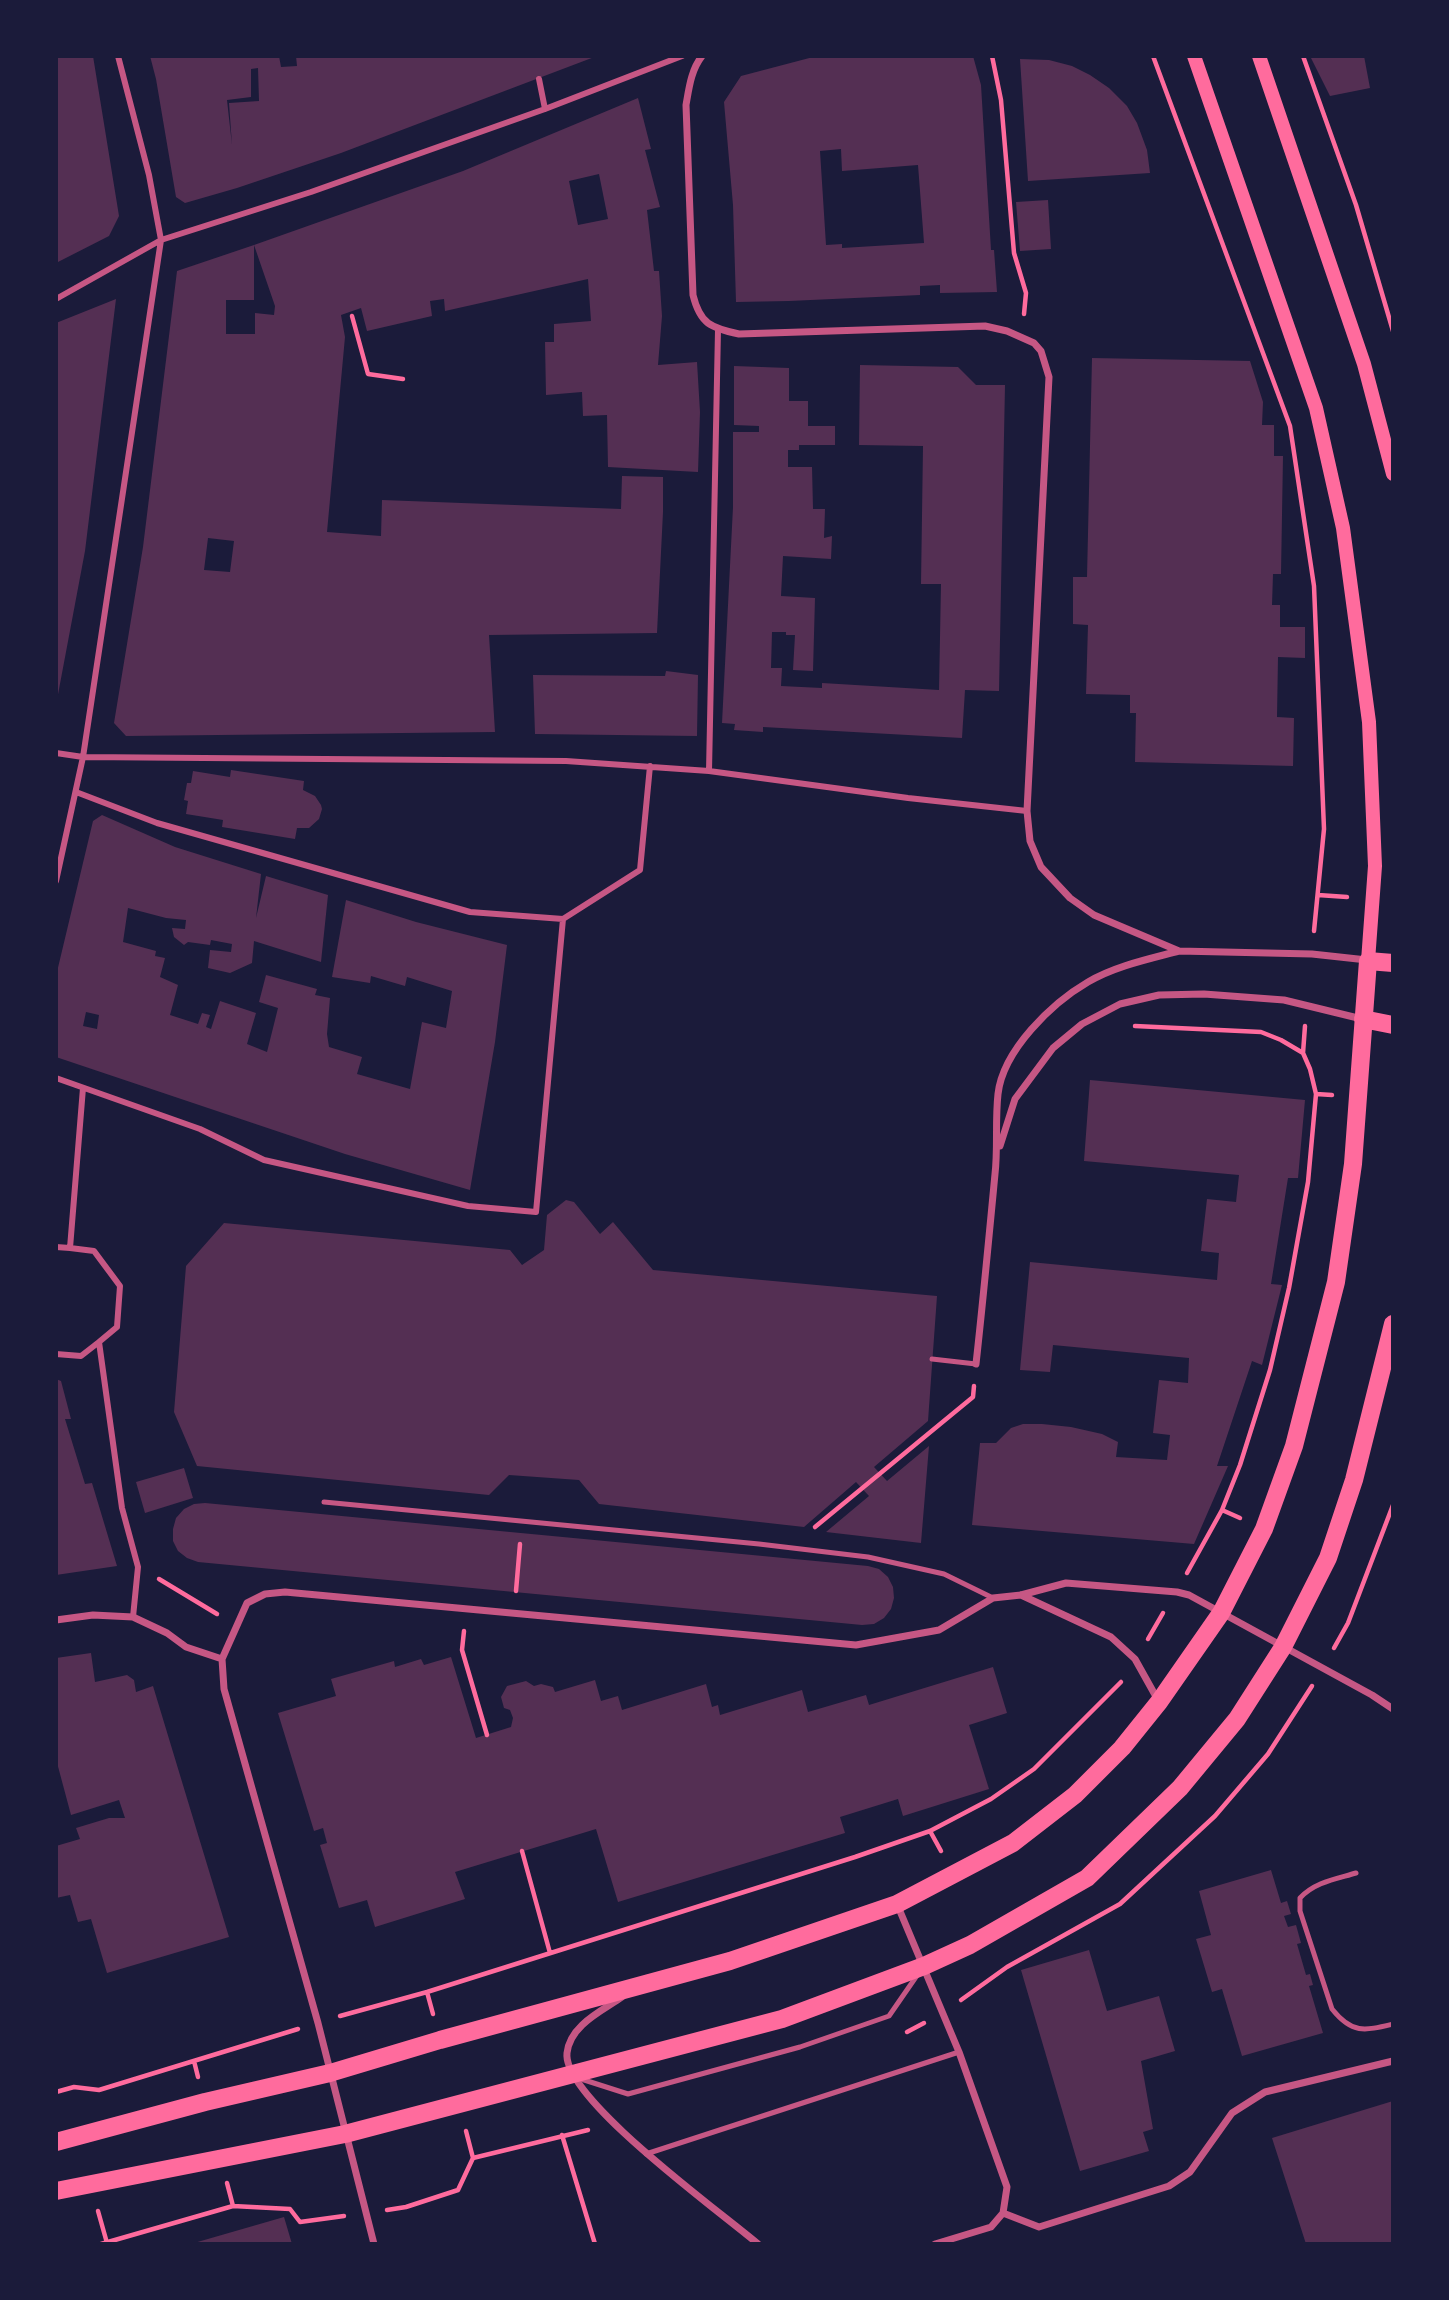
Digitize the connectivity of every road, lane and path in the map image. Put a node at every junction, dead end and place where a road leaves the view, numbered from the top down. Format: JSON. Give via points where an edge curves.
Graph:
{"nodes":[{"id":1,"x":118,"y":56,"type":"edge"},
{"id":2,"x":682,"y":56,"type":"edge"},
{"id":3,"x":702,"y":56,"type":"edge"},
{"id":4,"x":992,"y":56,"type":"edge"},
{"id":5,"x":1153,"y":56,"type":"edge"},
{"id":6,"x":1194,"y":56,"type":"edge"},
{"id":7,"x":1259,"y":56,"type":"edge"},
{"id":8,"x":1303,"y":56,"type":"edge"},
{"id":9,"x":538,"y":79,"type":"dead end"},
{"id":10,"x":545,"y":109,"type":"junction"},
{"id":11,"x":161,"y":240,"type":"junction"},
{"id":12,"x":56,"y":299,"type":"edge"},
{"id":13,"x":352,"y":316,"type":"dead end"},
{"id":14,"x":718,"y":330,"type":"junction"},
{"id":15,"x":1393,"y":331,"type":"edge"},
{"id":16,"x":1022,"y":336,"type":"junction"},
{"id":17,"x":403,"y":379,"type":"dead end"},
{"id":18,"x":1393,"y":474,"type":"edge"},
{"id":19,"x":56,"y":753,"type":"edge"},
{"id":20,"x":83,"y":757,"type":"junction"},
{"id":21,"x":650,"y":766,"type":"junction"},
{"id":22,"x":709,"y":771,"type":"junction"},
{"id":23,"x":76,"y":792,"type":"junction"},
{"id":24,"x":1027,"y":811,"type":"junction"},
{"id":25,"x":56,"y":881,"type":"edge"},
{"id":26,"x":1318,"y":895,"type":"dead end"},
{"id":27,"x":563,"y":919,"type":"junction"},
{"id":28,"x":1179,"y":951,"type":"junction"},
{"id":29,"x":1368,"y":961,"type":"junction"},
{"id":30,"x":1393,"y":963,"type":"edge"},
{"id":31,"x":1363,"y":1019,"type":"junction"},
{"id":32,"x":1082,"y":1024,"type":"junction"},
{"id":33,"x":1393,"y":1025,"type":"edge"},
{"id":34,"x":56,"y":1078,"type":"edge"},
{"id":35,"x":83,"y":1088,"type":"junction"},
{"id":36,"x":997,"y":1155,"type":"junction"},
{"id":37,"x":56,"y":1247,"type":"edge"},
{"id":38,"x":70,"y":1248,"type":"junction"},
{"id":39,"x":1393,"y":1324,"type":"edge"},
{"id":40,"x":99,"y":1342,"type":"junction"},
{"id":41,"x":56,"y":1354,"type":"edge"},
{"id":42,"x":932,"y":1359,"type":"dead end"},
{"id":43,"x":976,"y":1364,"type":"junction"},
{"id":44,"x":324,"y":1502,"type":"dead end"},
{"id":45,"x":1393,"y":1505,"type":"edge"},
{"id":46,"x":1222,"y":1510,"type":"junction"},
{"id":47,"x":522,"y":1522,"type":"junction"},
{"id":48,"x":1264,"y":1530,"type":"junction"},
{"id":49,"x":790,"y":1548,"type":"junction"},
{"id":50,"x":138,"y":1567,"type":"junction"},
{"id":51,"x":1177,"y":1591,"type":"junction"},
{"id":52,"x":1021,"y":1595,"type":"junction"},
{"id":53,"x":993,"y":1598,"type":"junction"},
{"id":54,"x":467,"y":1609,"type":"junction"},
{"id":55,"x":514,"y":1613,"type":"junction"},
{"id":56,"x":1221,"y":1613,"type":"junction"},
{"id":57,"x":133,"y":1617,"type":"junction"},
{"id":58,"x":56,"y":1620,"type":"edge"},
{"id":59,"x":236,"y":1625,"type":"junction"},
{"id":60,"x":1283,"y":1647,"type":"junction"},
{"id":61,"x":222,"y":1659,"type":"junction"},
{"id":62,"x":1135,"y":1659,"type":"junction"},
{"id":63,"x":1323,"y":1669,"type":"junction"},
{"id":64,"x":1158,"y":1702,"type":"junction"},
{"id":65,"x":1393,"y":1710,"type":"edge"},
{"id":66,"x":487,"y":1735,"type":"dead end"},
{"id":67,"x":522,"y":1851,"type":"dead end"},
{"id":68,"x":1356,"y":1873,"type":"dead end"},
{"id":69,"x":897,"y":1904,"type":"junction"},
{"id":70,"x":550,"y":1953,"type":"junction"},
{"id":71,"x":924,"y":1966,"type":"junction"},
{"id":72,"x":637,"y":1987,"type":"junction"},
{"id":73,"x":318,"y":2023,"type":"junction"},
{"id":74,"x":1393,"y":2024,"type":"edge"},
{"id":75,"x":959,"y":2052,"type":"junction"},
{"id":76,"x":1393,"y":2061,"type":"edge"},
{"id":77,"x":330,"y":2073,"type":"junction"},
{"id":78,"x":572,"y":2076,"type":"junction"},
{"id":79,"x":56,"y":2092,"type":"edge"},
{"id":80,"x":345,"y":2134,"type":"junction"},
{"id":81,"x":56,"y":2142,"type":"edge"},
{"id":82,"x":646,"y":2154,"type":"junction"},
{"id":83,"x":56,"y":2192,"type":"edge"},
{"id":84,"x":406,"y":2207,"type":"dead end"},
{"id":85,"x":1003,"y":2213,"type":"junction"},
{"id":86,"x":300,"y":2222,"type":"dead end"},
{"id":87,"x":102,"y":2244,"type":"edge"},
{"id":88,"x":374,"y":2244,"type":"edge"},
{"id":89,"x":595,"y":2244,"type":"edge"},
{"id":90,"x":758,"y":2244,"type":"edge"},
{"id":91,"x":935,"y":2244,"type":"edge"}],
"edges":[{"from":1,"to":11,"type":"street"},
{"from":2,"to":10,"type":"street"},
{"from":3,"to":14,"type":"street","via":[[686,105],[693,295],[704,321]]},
{"from":4,"to":16,"type":"path","via":[[1001,100],[1014,253],[1026,293]]},
{"from":5,"to":26,"type":"path","via":[[1290,426],[1314,586],[1324,829]]},
{"from":6,"to":29,"type":"main road","via":[[1316,408],[1343,528],[1369,722],[1375,866]]},
{"from":7,"to":18,"type":"main road","via":[[1364,364]]},
{"from":8,"to":15,"type":"path","via":[[1356,205]]},
{"from":9,"to":10,"type":"street"},
{"from":10,"to":11,"type":"street"},
{"from":11,"to":12,"type":"street"},
{"from":11,"to":20,"type":"street"},
{"from":13,"to":17,"type":"path","via":[[368,374]]},
{"from":14,"to":16,"type":"street","via":[[739,334],[985,327]]},
{"from":14,"to":22,"type":"street"},
{"from":16,"to":24,"type":"street","via":[[1041,351],[1049,377]]},
{"from":19,"to":20,"type":"street"},
{"from":20,"to":21,"type":"street","via":[[566,761]]},
{"from":20,"to":23,"type":"street"},
{"from":21,"to":22,"type":"street"},
{"from":21,"to":27,"type":"street","via":[[640,870]]},
{"from":22,"to":24,"type":"street"},
{"from":23,"to":25,"type":"street"},
{"from":23,"to":27,"type":"street","via":[[156,823],[470,912]]},
{"from":24,"to":28,"type":"street","via":[[1030,841],[1041,867],[1070,898],[1094,915]]},
{"from":27,"to":35,"type":"street","via":[[536,1212],[468,1206],[264,1160],[200,1129]]},
{"from":28,"to":29,"type":"street","via":[[1312,954]]},
{"from":28,"to":36,"type":"street","via":[[1090,981],[1053,1007],[1024,1039],[1005,1069],[998,1093]]},
{"from":29,"to":30,"type":"main road"},
{"from":29,"to":31,"type":"main road"},
{"from":31,"to":32,"type":"street","via":[[1284,1000],[1204,993],[1159,995],[1120,1004]]},
{"from":31,"to":33,"type":"main road"},
{"from":31,"to":48,"type":"main road","via":[[1353,1164],[1335,1282],[1294,1446]]},
{"from":32,"to":36,"type":"street","via":[[1053,1048],[1015,1099]]},
{"from":32,"to":46,"type":"path","via":[[1261,1032],[1303,1054],[1310,1069],[1315,1094],[1309,1169],[1289,1288],[1270,1370]]},
{"from":34,"to":35,"type":"street"},
{"from":35,"to":38,"type":"street"},
{"from":36,"to":43,"type":"street"},
{"from":37,"to":38,"type":"street"},
{"from":38,"to":40,"type":"street","via":[[94,1251],[120,1286],[117,1327]]},
{"from":39,"to":60,"type":"main road","via":[[1354,1480],[1328,1558]]},
{"from":40,"to":41,"type":"street","via":[[81,1356]]},
{"from":40,"to":50,"type":"street","via":[[121,1508]]},
{"from":42,"to":43,"type":"lane"},
{"from":43,"to":49,"type":"path","via":[[972,1397]]},
{"from":44,"to":47,"type":"lane"},
{"from":45,"to":63,"type":"path","via":[[1348,1623]]},
{"from":46,"to":48,"type":"path"},
{"from":46,"to":51,"type":"path"},
{"from":47,"to":49,"type":"lane"},
{"from":47,"to":55,"type":"path"},
{"from":48,"to":56,"type":"main road"},
{"from":49,"to":53,"type":"lane","via":[[868,1557],[944,1574]]},
{"from":50,"to":57,"type":"street"},
{"from":50,"to":59,"type":"path"},
{"from":51,"to":52,"type":"street","via":[[1066,1583]]},
{"from":51,"to":56,"type":"street"},
{"from":51,"to":62,"type":"path"},
{"from":52,"to":53,"type":"street"},
{"from":52,"to":62,"type":"street","via":[[1111,1637]]},
{"from":53,"to":55,"type":"street","via":[[939,1630],[856,1645]]},
{"from":54,"to":55,"type":"street"},
{"from":54,"to":59,"type":"street","via":[[275,1593],[247,1603]]},
{"from":54,"to":66,"type":"path","via":[[462,1650]]},
{"from":56,"to":60,"type":"street"},
{"from":56,"to":64,"type":"main road"},
{"from":57,"to":58,"type":"street","via":[[93,1615]]},
{"from":57,"to":61,"type":"street","via":[[186,1647]]},
{"from":59,"to":61,"type":"street"},
{"from":60,"to":63,"type":"street"},
{"from":60,"to":71,"type":"main road","via":[[1237,1719],[1180,1788],[1087,1878]]},
{"from":61,"to":73,"type":"street","via":[[224,1689]]},
{"from":62,"to":64,"type":"street"},
{"from":62,"to":70,"type":"path","via":[[1119,1684],[1034,1769],[930,1830]]},
{"from":63,"to":65,"type":"street"},
{"from":64,"to":69,"type":"main road","via":[[1122,1748],[1075,1795],[1013,1843]]},
{"from":67,"to":70,"type":"path"},
{"from":68,"to":74,"type":"lane","via":[[1308,1890],[1300,1898],[1300,1912],[1332,2009],[1354,2028]]},
{"from":69,"to":71,"type":"street"},
{"from":69,"to":72,"type":"main road","via":[[730,1961]]},
{"from":70,"to":73,"type":"path"},
{"from":71,"to":75,"type":"street"},
{"from":71,"to":78,"type":"main road","via":[[782,2019]]},
{"from":71,"to":78,"type":"lane","via":[[889,2016],[800,2047],[628,2094]]},
{"from":72,"to":77,"type":"main road"},
{"from":72,"to":78,"type":"street","via":[[582,2024],[566,2054]]},
{"from":73,"to":77,"type":"street"},
{"from":73,"to":79,"type":"path","via":[[99,2090],[74,2087]]},
{"from":75,"to":82,"type":"lane"},
{"from":75,"to":85,"type":"street","via":[[1007,2186]]},
{"from":76,"to":85,"type":"street","via":[[1265,2092],[1233,2113],[1190,2172],[1168,2186],[1039,2227]]},
{"from":77,"to":80,"type":"street"},
{"from":77,"to":81,"type":"main road"},
{"from":78,"to":80,"type":"main road"},
{"from":78,"to":82,"type":"street"},
{"from":80,"to":83,"type":"main road"},
{"from":80,"to":88,"type":"street"},
{"from":82,"to":90,"type":"street"},
{"from":84,"to":89,"type":"path","via":[[458,2190],[473,2158],[562,2135]]},
{"from":85,"to":91,"type":"street","via":[[991,2227]]},
{"from":86,"to":87,"type":"path","via":[[290,2209],[233,2206]]}]}
